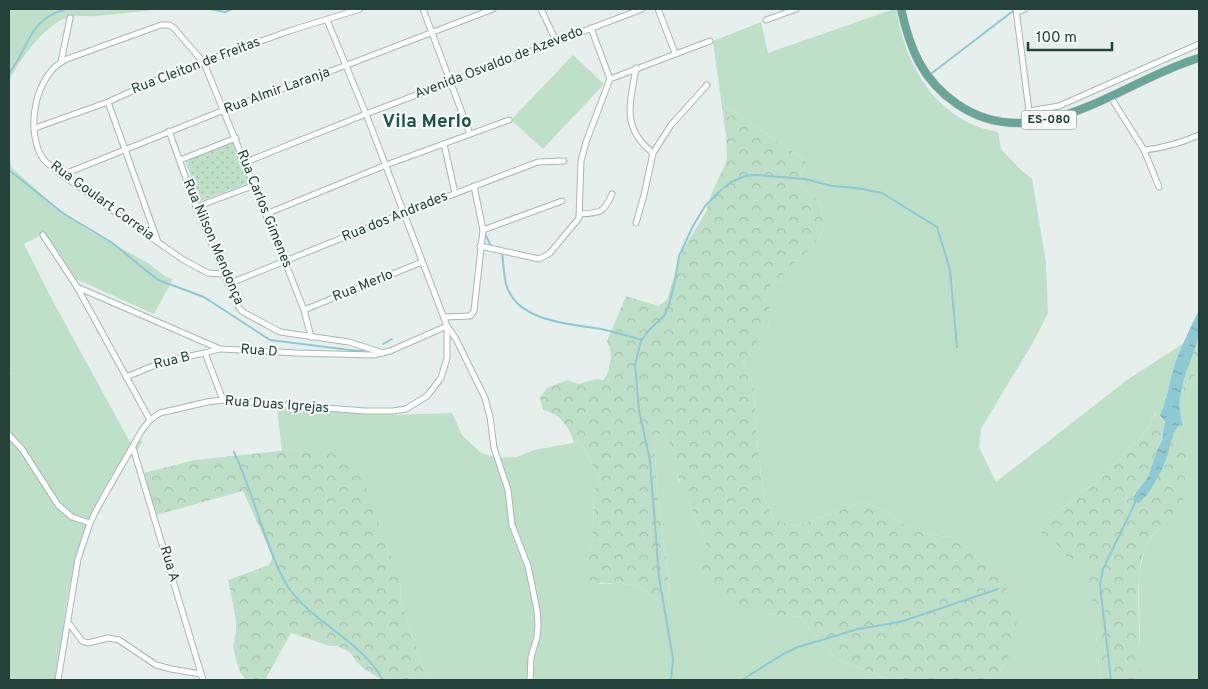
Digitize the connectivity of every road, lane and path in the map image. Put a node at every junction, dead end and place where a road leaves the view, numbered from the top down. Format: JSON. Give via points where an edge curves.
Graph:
{"nodes":[{"id":1,"x":360,"y":9,"type":"edge"},
{"id":2,"x":423,"y":9,"type":"edge"},
{"id":3,"x":492,"y":9,"type":"edge"},
{"id":4,"x":541,"y":9,"type":"edge"},
{"id":5,"x":642,"y":9,"type":"edge"},
{"id":6,"x":658,"y":9,"type":"edge"},
{"id":7,"x":796,"y":9,"type":"edge"},
{"id":8,"x":901,"y":9,"type":"edge"},
{"id":9,"x":1025,"y":9,"type":"edge"},
{"id":10,"x":1016,"y":10,"type":"edge"},
{"id":11,"x":70,"y":18,"type":"dead end"},
{"id":12,"x":327,"y":20,"type":"junction"},
{"id":13,"x":766,"y":20,"type":"dead end"},
{"id":14,"x":590,"y":28,"type":"junction"},
{"id":15,"x":431,"y":33,"type":"junction"},
{"id":16,"x":556,"y":41,"type":"junction"},
{"id":17,"x":710,"y":41,"type":"dead end"},
{"id":18,"x":1199,"y":44,"type":"edge"},
{"id":19,"x":675,"y":54,"type":"junction"},
{"id":20,"x":1199,"y":58,"type":"edge"},
{"id":21,"x":60,"y":62,"type":"junction"},
{"id":22,"x":204,"y":63,"type":"junction"},
{"id":23,"x":347,"y":65,"type":"junction"},
{"id":24,"x":636,"y":68,"type":"junction"},
{"id":25,"x":1134,"y":72,"type":"junction"},
{"id":26,"x":610,"y":79,"type":"junction"},
{"id":27,"x":451,"y":81,"type":"junction"},
{"id":28,"x":1139,"y":83,"type":"junction"},
{"id":29,"x":707,"y":86,"type":"dead end"},
{"id":30,"x":1110,"y":96,"type":"junction"},
{"id":31,"x":108,"y":102,"type":"junction"},
{"id":32,"x":224,"y":110,"type":"junction"},
{"id":33,"x":1029,"y":111,"type":"junction"},
{"id":34,"x":366,"y":114,"type":"junction"},
{"id":35,"x":509,"y":120,"type":"dead end"},
{"id":36,"x":1029,"y":124,"type":"junction"},
{"id":37,"x":35,"y":128,"type":"junction"},
{"id":38,"x":169,"y":131,"type":"junction"},
{"id":39,"x":470,"y":134,"type":"junction"},
{"id":40,"x":1199,"y":135,"type":"edge"},
{"id":41,"x":236,"y":138,"type":"junction"},
{"id":42,"x":444,"y":144,"type":"junction"},
{"id":43,"x":126,"y":150,"type":"junction"},
{"id":44,"x":1144,"y":150,"type":"junction"},
{"id":45,"x":653,"y":153,"type":"junction"},
{"id":46,"x":180,"y":160,"type":"junction"},
{"id":47,"x":564,"y":161,"type":"dead end"},
{"id":48,"x":246,"y":162,"type":"junction"},
{"id":49,"x":386,"y":165,"type":"junction"},
{"id":50,"x":62,"y":175,"type":"junction"},
{"id":51,"x":255,"y":186,"type":"junction"},
{"id":52,"x":474,"y":186,"type":"junction"},
{"id":53,"x":1159,"y":187,"type":"dead end"},
{"id":54,"x":455,"y":193,"type":"junction"},
{"id":55,"x":612,"y":194,"type":"dead end"},
{"id":56,"x":562,"y":201,"type":"dead end"},
{"id":57,"x":196,"y":207,"type":"junction"},
{"id":58,"x":404,"y":213,"type":"junction"},
{"id":59,"x":266,"y":214,"type":"junction"},
{"id":60,"x":580,"y":214,"type":"junction"},
{"id":61,"x":636,"y":224,"type":"dead end"},
{"id":62,"x":483,"y":230,"type":"junction"},
{"id":63,"x":43,"y":235,"type":"dead end"},
{"id":64,"x":158,"y":242,"type":"junction"},
{"id":65,"x":480,"y":246,"type":"junction"},
{"id":66,"x":286,"y":262,"type":"junction"},
{"id":67,"x":422,"y":262,"type":"junction"},
{"id":68,"x":224,"y":274,"type":"junction"},
{"id":69,"x":228,"y":284,"type":"junction"},
{"id":70,"x":77,"y":287,"type":"junction"},
{"id":71,"x":304,"y":310,"type":"junction"},
{"id":72,"x":444,"y":317,"type":"junction"},
{"id":73,"x":447,"y":326,"type":"junction"},
{"id":74,"x":311,"y":337,"type":"junction"},
{"id":75,"x":220,"y":349,"type":"junction"},
{"id":76,"x":204,"y":353,"type":"junction"},
{"id":77,"x":383,"y":353,"type":"junction"},
{"id":78,"x":126,"y":377,"type":"junction"},
{"id":79,"x":223,"y":400,"type":"junction"},
{"id":80,"x":150,"y":420,"type":"junction"},
{"id":81,"x":9,"y":435,"type":"edge"},
{"id":82,"x":133,"y":448,"type":"junction"},
{"id":83,"x":90,"y":523,"type":"junction"},
{"id":84,"x":68,"y":622,"type":"junction"},
{"id":85,"x":200,"y":674,"type":"junction"},
{"id":86,"x":58,"y":680,"type":"edge"},
{"id":87,"x":203,"y":680,"type":"edge"},
{"id":88,"x":530,"y":680,"type":"edge"}],
"edges":[{"from":1,"to":12,"type":"street","name":"Rua Cleiton de Freitas"},
{"from":2,"to":15,"type":"street"},
{"from":3,"to":15,"type":"street","name":"Rua Almir Laranja"},
{"from":4,"to":16,"type":"street"},
{"from":5,"to":14,"type":"street","name":"Avenida Osvaldo de Azevedo"},
{"from":6,"to":19,"type":"street"},
{"from":7,"to":13,"type":"street"},
{"from":8,"to":36,"type":"main road","number":"ES-080","via":[[917,61],[940,90],[974,113],[998,121]]},
{"from":9,"to":10,"type":"street"},
{"from":10,"to":33,"type":"street"},
{"from":11,"to":21,"type":"street"},
{"from":12,"to":22,"type":"street","name":"Rua Cleiton de Freitas"},
{"from":12,"to":23,"type":"street"},
{"from":14,"to":16,"type":"street","name":"Avenida Osvaldo de Azevedo"},
{"from":14,"to":26,"type":"street"},
{"from":15,"to":23,"type":"street","name":"Rua Almir Laranja"},
{"from":15,"to":27,"type":"street"},
{"from":16,"to":27,"type":"street","name":"Avenida Osvaldo de Azevedo"},
{"from":17,"to":19,"type":"street"},
{"from":18,"to":25,"type":"street"},
{"from":19,"to":24,"type":"street"},
{"from":20,"to":28,"type":"main road","number":"ES-080"},
{"from":21,"to":22,"type":"street","name":"Rua Carlos Gimenes","via":[[169,24]]},
{"from":21,"to":37,"type":"street","name":"Rua Goulart Correia","via":[[40,90],[34,110]]},
{"from":22,"to":31,"type":"street","name":"Rua Cleiton de Freitas","via":[[154,80]]},
{"from":22,"to":32,"type":"street","name":"Rua Carlos Gimenes"},
{"from":23,"to":32,"type":"street","name":"Rua Almir Laranja"},
{"from":23,"to":34,"type":"street"},
{"from":24,"to":26,"type":"street"},
{"from":24,"to":45,"type":"street","via":[[631,125],[638,139]]},
{"from":25,"to":28,"type":"street"},
{"from":25,"to":33,"type":"street","via":[[1058,106]]},
{"from":26,"to":60,"type":"street","via":[[581,161]]},
{"from":27,"to":34,"type":"street","name":"Avenida Osvaldo de Azevedo"},
{"from":27,"to":39,"type":"street"},
{"from":28,"to":30,"type":"main road","number":"ES-080"},
{"from":29,"to":45,"type":"street","via":[[672,125]]},
{"from":30,"to":36,"type":"main road","number":"ES-080","via":[[1059,118]]},
{"from":30,"to":44,"type":"street"},
{"from":31,"to":37,"type":"street","name":"Rua Cleiton de Freitas"},
{"from":31,"to":43,"type":"street"},
{"from":32,"to":38,"type":"street","name":"Rua Almir Laranja"},
{"from":32,"to":41,"type":"street","name":"Rua Carlos Gimenes"},
{"from":33,"to":36,"type":"street"},
{"from":34,"to":48,"type":"street","name":"Avenida Osvaldo de Azevedo"},
{"from":34,"to":49,"type":"street"},
{"from":35,"to":39,"type":"street"},
{"from":37,"to":50,"type":"street","name":"Rua Goulart Correia","via":[[42,156]]},
{"from":38,"to":43,"type":"street","name":"Rua Almir Laranja"},
{"from":38,"to":46,"type":"street","name":"Rua Nilson Mendonça"},
{"from":39,"to":42,"type":"street"},
{"from":40,"to":44,"type":"street","via":[[1170,146]]},
{"from":41,"to":46,"type":"street"},
{"from":41,"to":48,"type":"street","name":"Rua Carlos Gimenes"},
{"from":42,"to":49,"type":"street"},
{"from":42,"to":54,"type":"street"},
{"from":43,"to":50,"type":"street","name":"Rua Almir Laranja"},
{"from":43,"to":64,"type":"street"},
{"from":44,"to":53,"type":"street"},
{"from":45,"to":61,"type":"street"},
{"from":46,"to":57,"type":"street","name":"Rua Nilson Mendonça"},
{"from":47,"to":52,"type":"street","name":"Rua dos Andrades","via":[[538,162]]},
{"from":48,"to":51,"type":"street","name":"Rua Carlos Gimenes"},
{"from":49,"to":58,"type":"street"},
{"from":49,"to":59,"type":"street"},
{"from":50,"to":64,"type":"street","name":"Rua Goulart Correia"},
{"from":51,"to":57,"type":"street"},
{"from":51,"to":59,"type":"street","name":"Rua Carlos Gimenes"},
{"from":52,"to":54,"type":"street","name":"Rua dos Andrades"},
{"from":52,"to":62,"type":"street"},
{"from":54,"to":58,"type":"street","name":"Rua dos Andrades"},
{"from":55,"to":60,"type":"street","via":[[602,211]]},
{"from":56,"to":62,"type":"street"},
{"from":57,"to":68,"type":"street","name":"Rua Nilson Mendonça"},
{"from":58,"to":66,"type":"street","name":"Rua dos Andrades"},
{"from":58,"to":67,"type":"street"},
{"from":59,"to":66,"type":"street","name":"Rua Carlos Gimenes"},
{"from":60,"to":65,"type":"street","via":[[543,258]]},
{"from":62,"to":65,"type":"street"},
{"from":63,"to":70,"type":"street"},
{"from":64,"to":68,"type":"street","name":"Rua Goulart Correia","via":[[205,272]]},
{"from":65,"to":72,"type":"street","via":[[473,313],[470,316]]},
{"from":66,"to":69,"type":"street","name":"Rua dos Andrades"},
{"from":66,"to":71,"type":"street","name":"Rua Carlos Gimenes"},
{"from":67,"to":71,"type":"street","name":"Rua Merlo"},
{"from":67,"to":72,"type":"street"},
{"from":68,"to":69,"type":"street","name":"Rua Nilson Mendonça"},
{"from":69,"to":74,"type":"street","name":"Rua Nilson Mendonça","via":[[243,312],[280,332]]},
{"from":70,"to":75,"type":"street","name":"Rua D"},
{"from":70,"to":78,"type":"street"},
{"from":71,"to":74,"type":"street","name":"Rua Carlos Gimenes"},
{"from":72,"to":73,"type":"street"},
{"from":73,"to":77,"type":"street","name":"Rua D"},
{"from":73,"to":79,"type":"street","name":"Rua Duas Igrejas","via":[[447,358],[441,378],[427,396],[406,409],[365,412]]},
{"from":73,"to":88,"type":"street","via":[[485,398],[494,448],[508,490],[512,526],[528,566],[538,625]]},
{"from":74,"to":77,"type":"street","via":[[349,342]]},
{"from":75,"to":76,"type":"street","name":"Rua B"},
{"from":75,"to":77,"type":"street","name":"Rua D"},
{"from":76,"to":78,"type":"street","name":"Rua B","via":[[165,361]]},
{"from":76,"to":79,"type":"street"},
{"from":78,"to":80,"type":"street"},
{"from":79,"to":80,"type":"street","name":"Rua Duas Igrejas","via":[[167,411]]},
{"from":80,"to":82,"type":"street"},
{"from":81,"to":83,"type":"street","via":[[22,448],[58,505],[72,517]]},
{"from":82,"to":83,"type":"street"},
{"from":82,"to":85,"type":"street","name":"Rua A"},
{"from":83,"to":84,"type":"street","via":[[78,559]]},
{"from":84,"to":85,"type":"street","via":[[82,641],[119,640],[156,665]]},
{"from":84,"to":86,"type":"street"},
{"from":85,"to":87,"type":"street","name":"Rua A"}]}
